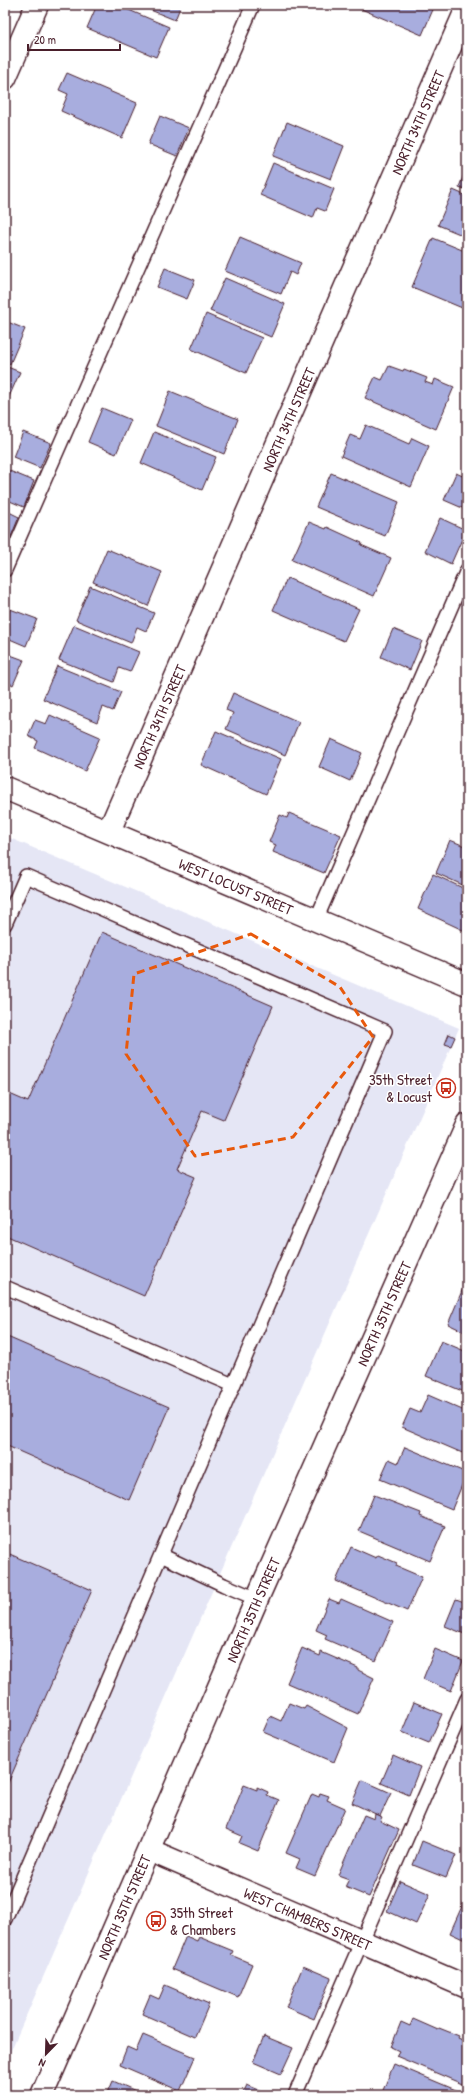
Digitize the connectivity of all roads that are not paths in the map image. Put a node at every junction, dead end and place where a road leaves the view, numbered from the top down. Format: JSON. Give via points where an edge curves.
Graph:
{"nodes":[{"id":1,"x":37,"y":5,"type":"edge"},
{"id":2,"x":253,"y":5,"type":"edge"},
{"id":3,"x":467,"y":8,"type":"edge"},
{"id":4,"x":5,"y":78,"type":"edge"},
{"id":5,"x":5,"y":570,"type":"edge"},
{"id":6,"x":467,"y":570,"type":"edge"},
{"id":7,"x":5,"y":788,"type":"edge"},
{"id":8,"x":109,"y":831,"type":"junction"},
{"id":9,"x":316,"y":920,"type":"junction"},
{"id":10,"x":5,"y":924,"type":"edge"},
{"id":11,"x":467,"y":984,"type":"edge"},
{"id":12,"x":467,"y":1125,"type":"edge"},
{"id":13,"x":5,"y":1287,"type":"edge"},
{"id":14,"x":233,"y":1385,"type":"junction"},
{"id":15,"x":161,"y":1555,"type":"junction"},
{"id":16,"x":257,"y":1599,"type":"junction"},
{"id":17,"x":467,"y":1699,"type":"edge"},
{"id":18,"x":149,"y":1850,"type":"junction"},
{"id":19,"x":5,"y":1919,"type":"edge"},
{"id":20,"x":362,"y":1941,"type":"junction"},
{"id":21,"x":467,"y":1987,"type":"edge"},
{"id":22,"x":42,"y":2095,"type":"edge"},
{"id":23,"x":295,"y":2095,"type":"edge"}],
"edges":[{"from":1,"to":4,"type":"street"},
{"from":2,"to":5,"type":"lane"},
{"from":3,"to":8,"type":"street","name":"NORTH 34TH STREET"},
{"from":6,"to":9,"type":"lane"},
{"from":7,"to":8,"type":"street","name":"WEST LOCUST STREET"},
{"from":8,"to":9,"type":"street","name":"WEST LOCUST STREET"},
{"from":9,"to":11,"type":"street","name":"WEST LOCUST STREET"},
{"from":10,"to":14,"type":"lane","via":[[26,876],[385,1031]]},
{"from":12,"to":16,"type":"street","name":"NORTH 35TH STREET"},
{"from":13,"to":14,"type":"lane"},
{"from":14,"to":15,"type":"lane"},
{"from":15,"to":16,"type":"lane"},
{"from":15,"to":19,"type":"lane"},
{"from":16,"to":18,"type":"street","name":"NORTH 35TH STREET"},
{"from":17,"to":20,"type":"lane"},
{"from":18,"to":20,"type":"street","name":"WEST CHAMBERS STREET"},
{"from":18,"to":22,"type":"street","name":"NORTH 35TH STREET"},
{"from":20,"to":21,"type":"street","name":"WEST CHAMBERS STREET"},
{"from":20,"to":23,"type":"lane"}]}
